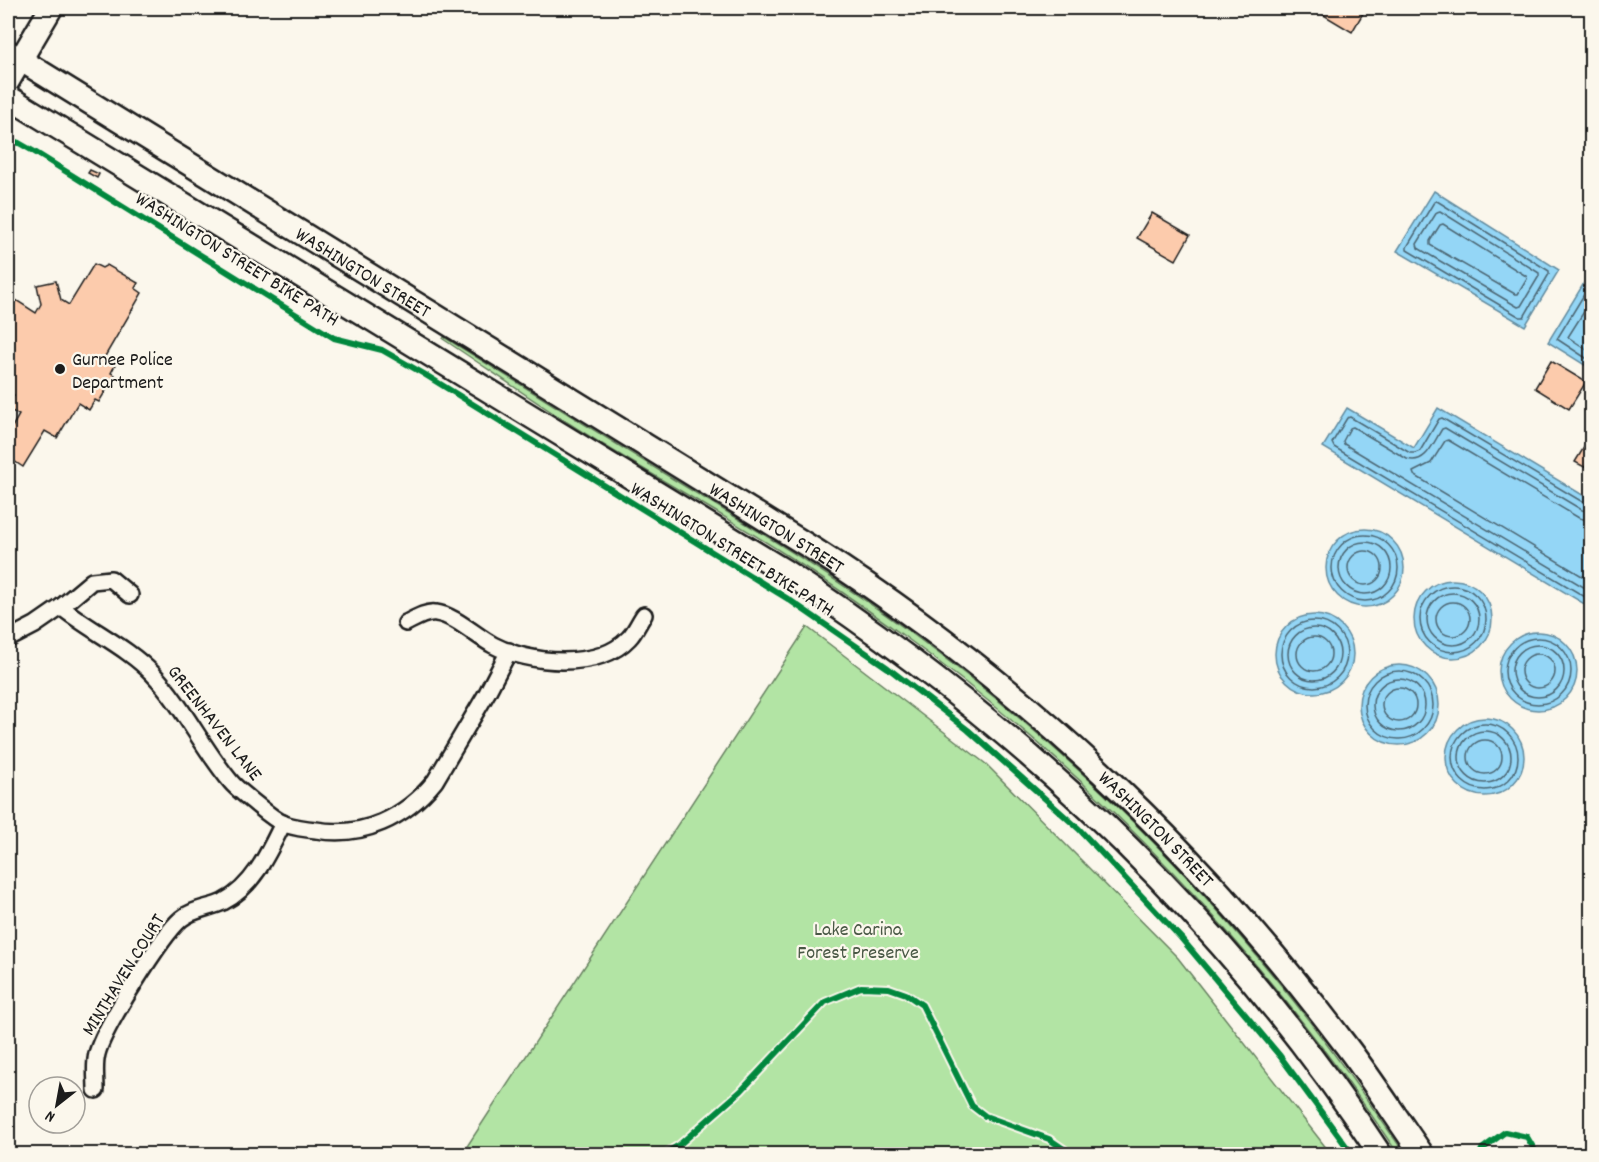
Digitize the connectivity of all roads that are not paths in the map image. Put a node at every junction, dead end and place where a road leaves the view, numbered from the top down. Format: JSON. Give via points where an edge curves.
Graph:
{"nodes":[{"id":1,"x":51,"y":8,"type":"edge"},
{"id":2,"x":14,"y":56,"type":"edge"},
{"id":3,"x":8,"y":81,"type":"edge"},
{"id":4,"x":8,"y":98,"type":"edge"},
{"id":5,"x":130,"y":595,"type":"dead end"},
{"id":6,"x":61,"y":607,"type":"junction"},
{"id":7,"x":644,"y":615,"type":"dead end"},
{"id":8,"x":406,"y":622,"type":"dead end"},
{"id":9,"x":8,"y":639,"type":"edge"},
{"id":10,"x":508,"y":651,"type":"junction"},
{"id":11,"x":283,"y":823,"type":"junction"},
{"id":12,"x":96,"y":1090,"type":"dead end"},
{"id":13,"x":1380,"y":1155,"type":"edge"},
{"id":14,"x":1422,"y":1155,"type":"edge"}],
"edges":[{"from":1,"to":2,"type":"main road"},
{"from":2,"to":3,"type":"main road"},
{"from":2,"to":14,"type":"main road","name":"WASHINGTON STREET","via":[[823,555],[970,661],[1070,744],[1220,893],[1341,1039]]},
{"from":4,"to":13,"type":"main road","name":"WASHINGTON STREET","via":[[786,572],[950,688],[1061,783],[1170,889],[1296,1036]]},
{"from":5,"to":6,"type":"street","via":[[111,579],[92,581]]},
{"from":6,"to":9,"type":"street"},
{"from":6,"to":11,"type":"street","name":"GREENHAVEN LANE","via":[[153,674],[232,783]]},
{"from":7,"to":10,"type":"street","via":[[629,638],[591,660],[547,660]]},
{"from":8,"to":10,"type":"street","via":[[434,612]]},
{"from":10,"to":11,"type":"street","name":"GREENHAVEN LANE","via":[[488,693],[435,781],[400,815],[350,832],[333,833]]},
{"from":11,"to":12,"type":"street","name":"MINTHAVEN COURT","via":[[255,874],[242,889],[183,918],[168,933],[109,1026],[95,1063]]}]}
